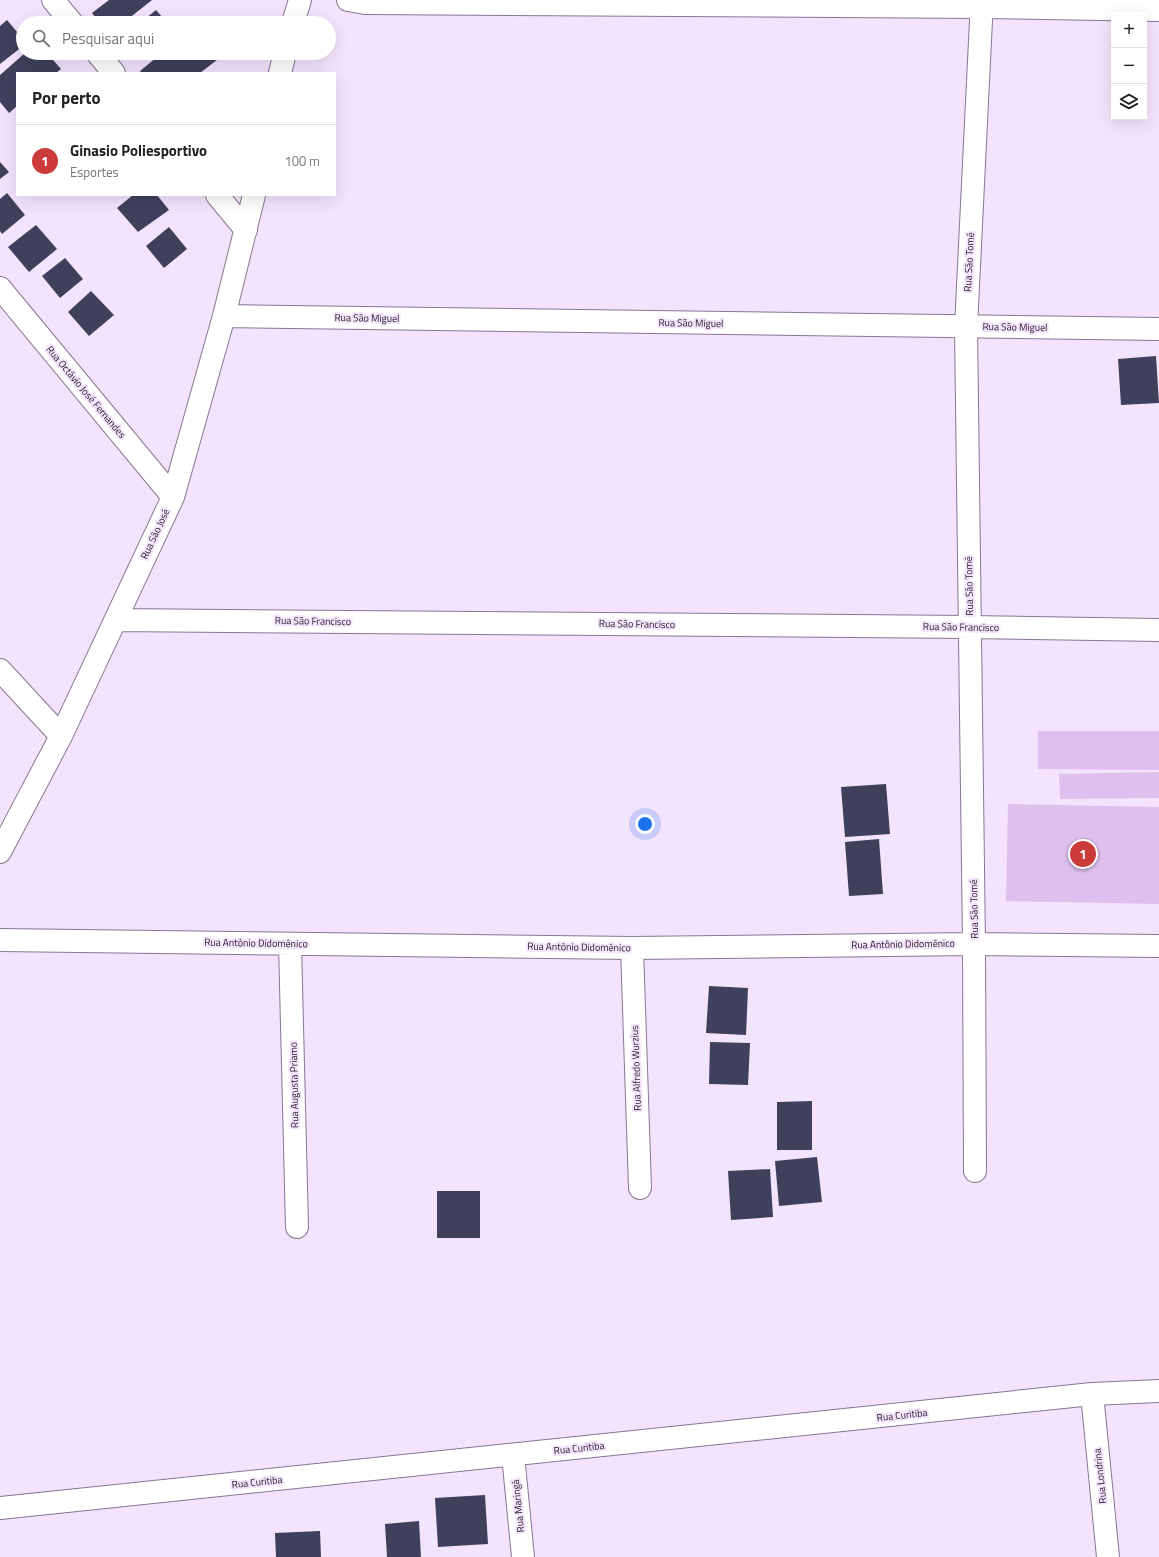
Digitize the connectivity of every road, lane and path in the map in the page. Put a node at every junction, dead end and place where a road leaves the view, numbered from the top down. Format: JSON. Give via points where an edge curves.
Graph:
{"nodes":[{"id":1,"x":53,"y":0,"type":"edge"},
{"id":2,"x":300,"y":0,"type":"edge"},
{"id":3,"x":348,"y":0,"type":"edge"},
{"id":4,"x":982,"y":4,"type":"edge"},
{"id":5,"x":1159,"y":10,"type":"edge"},
{"id":6,"x":66,"y":16,"type":"edge"},
{"id":7,"x":295,"y":16,"type":"edge"},
{"id":8,"x":103,"y":60,"type":"edge"},
{"id":9,"x":283,"y":60,"type":"edge"},
{"id":10,"x":113,"y":72,"type":"edge"},
{"id":11,"x":280,"y":72,"type":"edge"},
{"id":12,"x":218,"y":196,"type":"edge"},
{"id":13,"x":254,"y":196,"type":"edge"},
{"id":14,"x":246,"y":230,"type":"junction"},
{"id":15,"x":0,"y":288,"type":"edge"},
{"id":16,"x":224,"y":316,"type":"junction"},
{"id":17,"x":966,"y":327,"type":"junction"},
{"id":18,"x":1159,"y":329,"type":"edge"},
{"id":19,"x":173,"y":497,"type":"junction"},
{"id":20,"x":116,"y":620,"type":"junction"},
{"id":21,"x":969,"y":627,"type":"junction"},
{"id":22,"x":1159,"y":630,"type":"edge"},
{"id":23,"x":0,"y":670,"type":"edge"},
{"id":24,"x":61,"y":736,"type":"junction"},
{"id":25,"x":0,"y":852,"type":"edge"},
{"id":26,"x":0,"y":940,"type":"edge"},
{"id":27,"x":290,"y":944,"type":"junction"},
{"id":28,"x":974,"y":944,"type":"junction"},
{"id":29,"x":1159,"y":946,"type":"edge"},
{"id":30,"x":632,"y":948,"type":"junction"},
{"id":31,"x":975,"y":1171,"type":"dead end"},
{"id":32,"x":640,"y":1188,"type":"dead end"},
{"id":33,"x":297,"y":1227,"type":"dead end"},
{"id":34,"x":1159,"y":1391,"type":"edge"},
{"id":35,"x":1092,"y":1394,"type":"junction"},
{"id":36,"x":513,"y":1455,"type":"junction"},
{"id":37,"x":0,"y":1508,"type":"edge"},
{"id":38,"x":523,"y":1557,"type":"edge"},
{"id":39,"x":1108,"y":1557,"type":"edge"}],
"edges":[{"from":1,"to":6,"type":"street"},
{"from":2,"to":7,"type":"street"},
{"from":3,"to":4,"type":"street","via":[[365,3]]},
{"from":4,"to":5,"type":"street"},
{"from":4,"to":17,"type":"street","name":"Rua São Tomé"},
{"from":8,"to":10,"type":"street"},
{"from":9,"to":11,"type":"street"},
{"from":12,"to":14,"type":"street"},
{"from":13,"to":14,"type":"street","name":"Rua São José"},
{"from":14,"to":16,"type":"street","name":"Rua São José"},
{"from":15,"to":19,"type":"street","name":"Rua Octávio José Fernandes"},
{"from":16,"to":17,"type":"street","name":"Rua São Miguel"},
{"from":16,"to":19,"type":"street","name":"Rua São José"},
{"from":17,"to":18,"type":"street","name":"Rua São Miguel"},
{"from":17,"to":21,"type":"street","name":"Rua São Tomé"},
{"from":19,"to":20,"type":"street","name":"Rua São José"},
{"from":20,"to":21,"type":"street","name":"Rua São Francisco"},
{"from":20,"to":24,"type":"street","name":"Rua São José"},
{"from":21,"to":22,"type":"street","name":"Rua São Francisco"},
{"from":21,"to":28,"type":"street","name":"Rua São Tomé"},
{"from":23,"to":24,"type":"street"},
{"from":24,"to":25,"type":"street","name":"Rua São José"},
{"from":26,"to":27,"type":"street","name":"Rua Antônio Didomênico"},
{"from":27,"to":30,"type":"street","name":"Rua Antônio Didomênico"},
{"from":27,"to":33,"type":"street","name":"Rua Augusta Priamo"},
{"from":28,"to":29,"type":"street","name":"Rua Antônio Didomênico"},
{"from":28,"to":30,"type":"street","name":"Rua Antônio Didomênico"},
{"from":28,"to":31,"type":"street","name":"Rua São Tomé"},
{"from":30,"to":32,"type":"street","name":"Rua Alfredo Wurzius"},
{"from":34,"to":35,"type":"street","name":"Rua Curitiba"},
{"from":35,"to":36,"type":"street","name":"Rua Curitiba"},
{"from":35,"to":39,"type":"street","name":"Rua Londrina"},
{"from":36,"to":37,"type":"street","name":"Rua Curitiba"},
{"from":36,"to":38,"type":"street","name":"Rua Maringá"}]}
